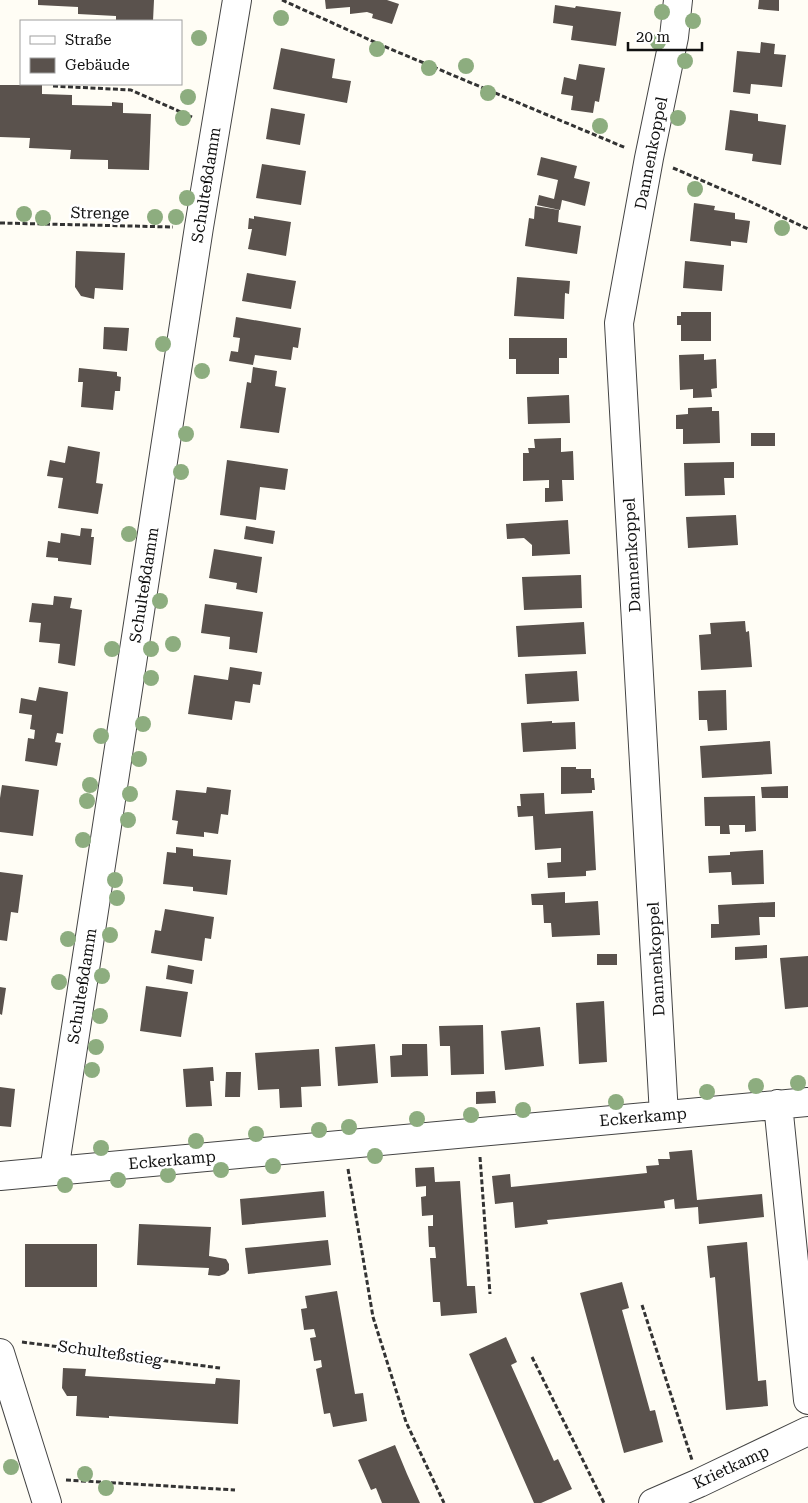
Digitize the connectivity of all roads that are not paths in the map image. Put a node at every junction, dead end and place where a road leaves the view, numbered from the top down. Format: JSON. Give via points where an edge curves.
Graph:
{"nodes":[{"id":1,"x":237,"y":0,"type":"edge"},
{"id":2,"x":678,"y":0,"type":"edge"},
{"id":3,"x":808,"y":1102,"type":"edge"},
{"id":4,"x":778,"y":1104,"type":"junction"},
{"id":5,"x":664,"y":1115,"type":"junction"},
{"id":6,"x":54,"y":1171,"type":"junction"},
{"id":7,"x":0,"y":1176,"type":"edge"},
{"id":8,"x":10,"y":1347,"type":"edge"},
{"id":9,"x":808,"y":1400,"type":"edge"},
{"id":10,"x":808,"y":1430,"type":"edge"},
{"id":11,"x":43,"y":1491,"type":"edge"},
{"id":12,"x":653,"y":1503,"type":"edge"}],
"edges":[{"from":1,"to":6,"type":"street","name":"Schulteßdamm"},
{"from":2,"to":5,"type":"street","name":"Dannenkoppel","via":[[674,37],[619,323]]},
{"from":3,"to":4,"type":"street","name":"Eckerkamp"},
{"from":4,"to":5,"type":"street","name":"Eckerkamp"},
{"from":4,"to":9,"type":"street"},
{"from":5,"to":6,"type":"street","name":"Eckerkamp"},
{"from":6,"to":7,"type":"street","name":"Eckerkamp"},
{"from":8,"to":11,"type":"street"},
{"from":10,"to":12,"type":"street","name":"Krietkamp"}]}
